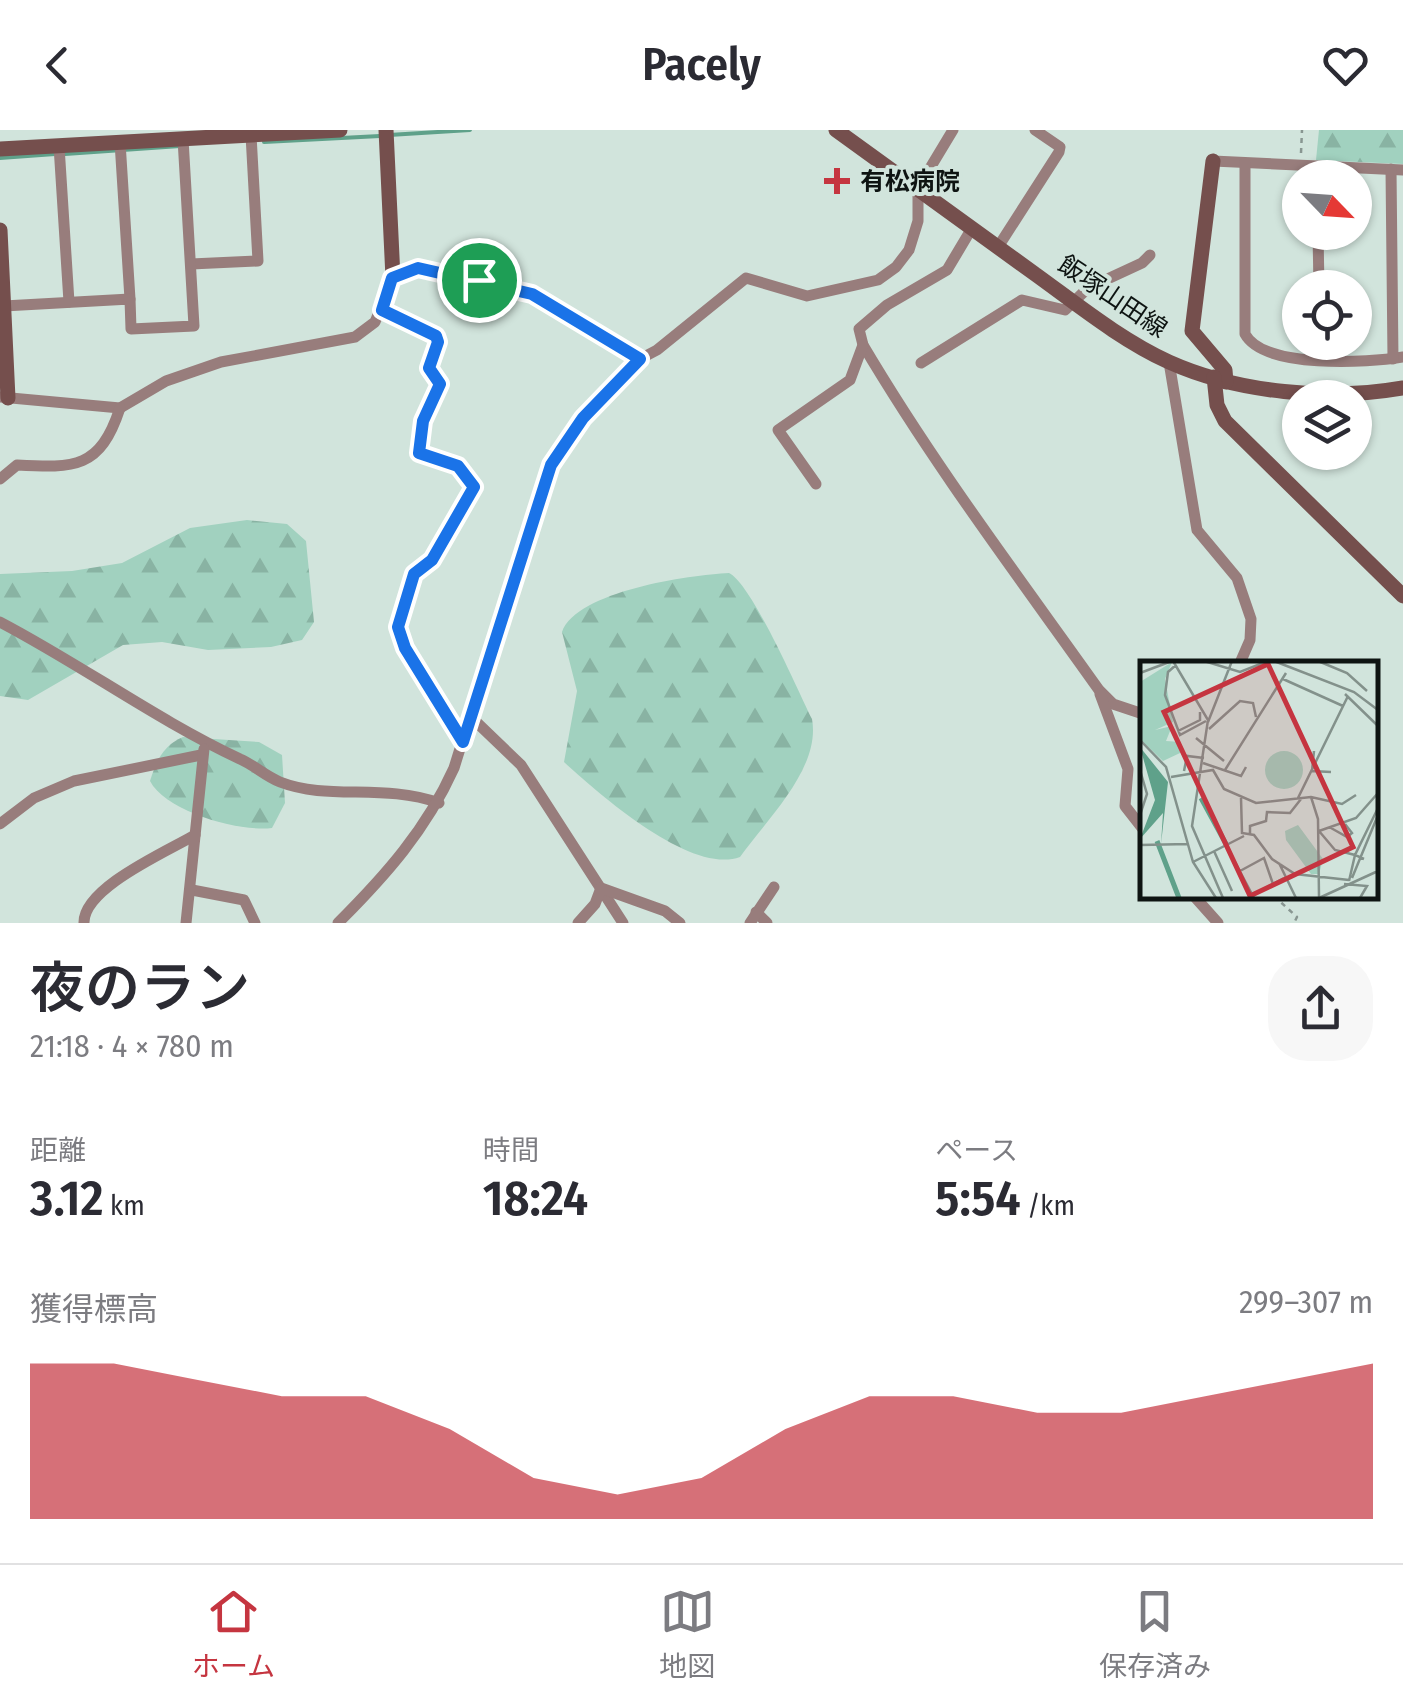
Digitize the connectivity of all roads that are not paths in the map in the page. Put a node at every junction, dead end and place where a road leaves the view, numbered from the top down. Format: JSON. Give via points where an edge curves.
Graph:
{"nodes":[{"id":1,"x":340,"y":130,"type":"edge"},
{"id":2,"x":386,"y":130,"type":"edge"},
{"id":3,"x":836,"y":130,"type":"edge"},
{"id":4,"x":953,"y":130,"type":"edge"},
{"id":5,"x":1035,"y":130,"type":"edge"},
{"id":6,"x":318,"y":131,"type":"edge"},
{"id":7,"x":283,"y":132,"type":"edge"},
{"id":8,"x":221,"y":134,"type":"edge"},
{"id":9,"x":161,"y":135,"type":"edge"},
{"id":10,"x":251,"y":135,"type":"junction"},
{"id":11,"x":93,"y":137,"type":"edge"},
{"id":12,"x":183,"y":139,"type":"junction"},
{"id":13,"x":120,"y":142,"type":"junction"},
{"id":14,"x":58,"y":146,"type":"junction"},
{"id":15,"x":0,"y":149,"type":"edge"},
{"id":16,"x":1213,"y":161,"type":"joint"},
{"id":17,"x":1245,"y":162,"type":"junction"},
{"id":18,"x":1282,"y":164,"type":"edge"},
{"id":19,"x":1397,"y":170,"type":"edge"},
{"id":20,"x":1372,"y":171,"type":"edge"},
{"id":21,"x":918,"y":188,"type":"junction"},
{"id":22,"x":972,"y":228,"type":"junction"},
{"id":23,"x":0,"y":230,"type":"edge"},
{"id":24,"x":998,"y":247,"type":"junction"},
{"id":25,"x":1150,"y":255,"type":"dead end"},
{"id":26,"x":191,"y":264,"type":"junction"},
{"id":27,"x":392,"y":278,"type":"junction"},
{"id":28,"x":130,"y":298,"type":"junction"},
{"id":29,"x":69,"y":302,"type":"junction"},
{"id":30,"x":1076,"y":304,"type":"junction"},
{"id":31,"x":4,"y":306,"type":"junction"},
{"id":32,"x":382,"y":310,"type":"junction"},
{"id":33,"x":863,"y":346,"type":"junction"},
{"id":34,"x":1282,"y":353,"type":"edge"},
{"id":35,"x":1398,"y":358,"type":"edge"},
{"id":36,"x":640,"y":359,"type":"junction"},
{"id":37,"x":1372,"y":359,"type":"edge"},
{"id":38,"x":1169,"y":362,"type":"junction"},
{"id":39,"x":921,"y":363,"type":"dead end"},
{"id":40,"x":1220,"y":380,"type":"junction"},
{"id":41,"x":1403,"y":388,"type":"edge"},
{"id":42,"x":4,"y":398,"type":"edge"},
{"id":43,"x":120,"y":408,"type":"junction"},
{"id":44,"x":0,"y":479,"type":"edge"},
{"id":45,"x":816,"y":484,"type":"dead end"},
{"id":46,"x":1403,"y":596,"type":"edge"},
{"id":47,"x":0,"y":622,"type":"edge"},
{"id":48,"x":1241,"y":661,"type":"edge"},
{"id":49,"x":1098,"y":690,"type":"junction"},
{"id":50,"x":1140,"y":713,"type":"edge"},
{"id":51,"x":470,"y":716,"type":"junction"},
{"id":52,"x":463,"y":742,"type":"junction"},
{"id":53,"x":203,"y":750,"type":"junction"},
{"id":54,"x":438,"y":803,"type":"junction"},
{"id":55,"x":0,"y":824,"type":"edge"},
{"id":56,"x":1140,"y":826,"type":"edge"},
{"id":57,"x":195,"y":835,"type":"junction"},
{"id":58,"x":774,"y":887,"type":"dead end"},
{"id":59,"x":601,"y":888,"type":"junction"},
{"id":60,"x":192,"y":890,"type":"junction"},
{"id":61,"x":1196,"y":898,"type":"edge"},
{"id":62,"x":753,"y":918,"type":"edge"},
{"id":63,"x":84,"y":923,"type":"edge"},
{"id":64,"x":186,"y":923,"type":"edge"},
{"id":65,"x":255,"y":923,"type":"edge"},
{"id":66,"x":338,"y":923,"type":"edge"},
{"id":67,"x":578,"y":923,"type":"edge"},
{"id":68,"x":623,"y":923,"type":"edge"},
{"id":69,"x":680,"y":923,"type":"edge"},
{"id":70,"x":767,"y":923,"type":"edge"},
{"id":71,"x":1218,"y":923,"type":"edge"}],
"edges":[{"from":1,"to":6,"type":"main road"},
{"from":2,"to":27,"type":"main road"},
{"from":3,"to":21,"type":"main road","name":"飯塚山田線"},
{"from":4,"to":21,"type":"street"},
{"from":5,"to":24,"type":"street","via":[[1060,147]]},
{"from":6,"to":7,"type":"main road"},
{"from":7,"to":10,"type":"main road"},
{"from":8,"to":10,"type":"main road"},
{"from":8,"to":12,"type":"main road"},
{"from":9,"to":12,"type":"main road"},
{"from":9,"to":13,"type":"main road"},
{"from":10,"to":26,"type":"street","via":[[258,261]]},
{"from":11,"to":13,"type":"main road"},
{"from":11,"to":14,"type":"main road"},
{"from":12,"to":26,"type":"street"},
{"from":13,"to":28,"type":"street"},
{"from":14,"to":15,"type":"main road"},
{"from":14,"to":29,"type":"street"},
{"from":16,"to":17,"type":"street"},
{"from":16,"to":40,"type":"main road","via":[[1192,331],[1226,370]]},
{"from":17,"to":18,"type":"street"},
{"from":17,"to":34,"type":"street","via":[[1246,334],[1257,348]]},
{"from":19,"to":20,"type":"street"},
{"from":19,"to":35,"type":"street"},
{"from":21,"to":22,"type":"main road","name":"飯塚山田線"},
{"from":21,"to":36,"type":"street","via":[[909,250],[878,280],[807,296],[746,278]]},
{"from":22,"to":24,"type":"main road","name":"飯塚山田線"},
{"from":22,"to":33,"type":"street","via":[[947,270],[860,329]]},
{"from":23,"to":31,"type":"main road"},
{"from":24,"to":30,"type":"main road","name":"飯塚山田線"},
{"from":25,"to":30,"type":"street","via":[[1088,288]]},
{"from":26,"to":28,"type":"street","via":[[194,326],[131,329]]},
{"from":27,"to":32,"type":"street"},
{"from":27,"to":36,"type":"street","via":[[418,268],[514,288]]},
{"from":28,"to":29,"type":"street"},
{"from":29,"to":31,"type":"street"},
{"from":30,"to":38,"type":"main road","name":"飯塚山田線"},
{"from":30,"to":39,"type":"street","via":[[1052,310],[1022,300]]},
{"from":31,"to":42,"type":"main road"},
{"from":32,"to":43,"type":"street","via":[[366,333],[221,362],[166,380]]},
{"from":32,"to":52,"type":"street","via":[[436,336],[429,368],[440,384],[423,421],[419,453],[458,466],[474,487],[432,560],[414,574],[398,627]]},
{"from":33,"to":45,"type":"street","via":[[850,380],[778,430]]},
{"from":33,"to":49,"type":"street","via":[[920,441]]},
{"from":35,"to":37,"type":"street"},
{"from":36,"to":51,"type":"street","via":[[573,429],[551,465]]},
{"from":38,"to":40,"type":"main road","name":"飯塚山田線"},
{"from":38,"to":48,"type":"street","via":[[1197,530],[1237,578],[1251,619]]},
{"from":40,"to":41,"type":"main road","name":"飯塚山田線","via":[[1336,392]]},
{"from":40,"to":46,"type":"main road","via":[[1217,406],[1225,421]]},
{"from":42,"to":43,"type":"street"},
{"from":43,"to":44,"type":"street","via":[[102,449],[86,460],[63,468],[17,465]]},
{"from":47,"to":53,"type":"street"},
{"from":49,"to":50,"type":"street","via":[[1112,704]]},
{"from":49,"to":56,"type":"street","via":[[1128,769],[1126,806]]},
{"from":51,"to":52,"type":"street"},
{"from":51,"to":59,"type":"street","via":[[521,765]]},
{"from":52,"to":54,"type":"street"},
{"from":53,"to":54,"type":"street","via":[[304,788],[388,790]]},
{"from":53,"to":55,"type":"street","via":[[74,782],[34,798]]},
{"from":53,"to":57,"type":"street"},
{"from":54,"to":66,"type":"street","via":[[403,856]]},
{"from":57,"to":60,"type":"street"},
{"from":57,"to":63,"type":"street","via":[[102,890],[85,908]]},
{"from":58,"to":62,"type":"street"},
{"from":59,"to":67,"type":"street"},
{"from":59,"to":68,"type":"street"},
{"from":59,"to":69,"type":"street"},
{"from":60,"to":64,"type":"street"},
{"from":60,"to":65,"type":"street","via":[[244,900]]},
{"from":61,"to":71,"type":"street"},
{"from":62,"to":70,"type":"street"}]}
